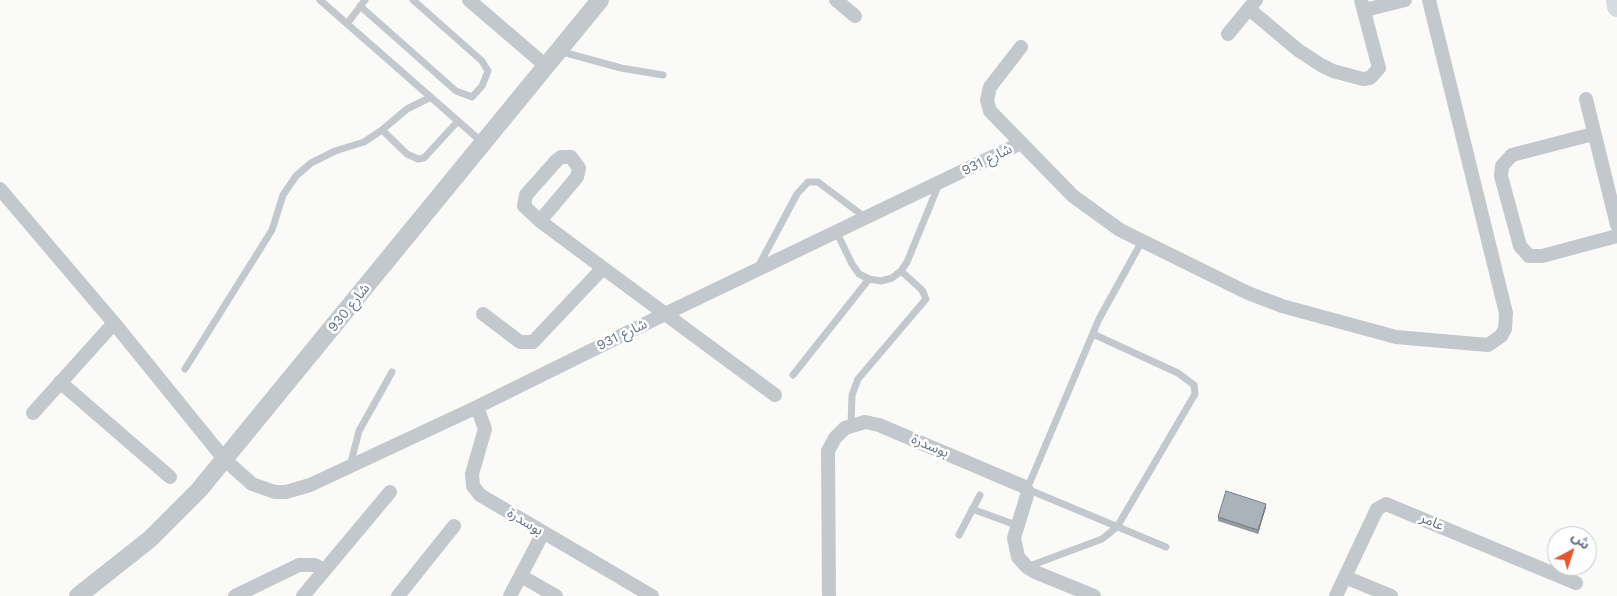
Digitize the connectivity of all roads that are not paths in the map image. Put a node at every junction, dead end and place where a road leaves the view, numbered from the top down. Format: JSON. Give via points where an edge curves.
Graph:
{"nodes":[{"id":1,"x":320,"y":0,"type":"edge"},
{"id":2,"x":414,"y":0,"type":"edge"},
{"id":3,"x":468,"y":0,"type":"edge"},
{"id":4,"x":600,"y":0,"type":"edge"},
{"id":5,"x":836,"y":0,"type":"edge"},
{"id":6,"x":1404,"y":0,"type":"edge"},
{"id":7,"x":1429,"y":0,"type":"edge"},
{"id":8,"x":1616,"y":0,"type":"edge"},
{"id":9,"x":362,"y":3,"type":"edge"},
{"id":10,"x":1252,"y":4,"type":"edge"},
{"id":11,"x":1363,"y":5,"type":"edge"},
{"id":12,"x":1617,"y":7,"type":"edge"},
{"id":13,"x":855,"y":16,"type":"dead end"},
{"id":14,"x":347,"y":24,"type":"junction"},
{"id":15,"x":1228,"y":34,"type":"dead end"},
{"id":16,"x":1021,"y":47,"type":"dead end"},
{"id":17,"x":558,"y":51,"type":"junction"},
{"id":18,"x":546,"y":66,"type":"junction"},
{"id":19,"x":663,"y":75,"type":"dead end"},
{"id":20,"x":431,"y":97,"type":"junction"},
{"id":21,"x":1586,"y":99,"type":"dead end"},
{"id":22,"x":458,"y":120,"type":"junction"},
{"id":23,"x":382,"y":130,"type":"junction"},
{"id":24,"x":1594,"y":134,"type":"junction"},
{"id":25,"x":483,"y":143,"type":"junction"},
{"id":26,"x":1021,"y":143,"type":"junction"},
{"id":27,"x":939,"y":184,"type":"junction"},
{"id":28,"x":0,"y":189,"type":"edge"},
{"id":29,"x":866,"y":219,"type":"junction"},
{"id":30,"x":540,"y":221,"type":"junction"},
{"id":31,"x":1617,"y":225,"type":"edge"},
{"id":32,"x":837,"y":233,"type":"junction"},
{"id":33,"x":1617,"y":236,"type":"edge"},
{"id":34,"x":1142,"y":241,"type":"junction"},
{"id":35,"x":603,"y":268,"type":"junction"},
{"id":36,"x":756,"y":271,"type":"junction"},
{"id":37,"x":901,"y":272,"type":"junction"},
{"id":38,"x":869,"y":279,"type":"junction"},
{"id":39,"x":483,"y":314,"type":"dead end"},
{"id":40,"x":665,"y":314,"type":"junction"},
{"id":41,"x":114,"y":323,"type":"junction"},
{"id":42,"x":1093,"y":334,"type":"junction"},
{"id":43,"x":185,"y":369,"type":"dead end"},
{"id":44,"x":392,"y":372,"type":"dead end"},
{"id":45,"x":793,"y":375,"type":"dead end"},
{"id":46,"x":60,"y":382,"type":"junction"},
{"id":47,"x":775,"y":395,"type":"dead end"},
{"id":48,"x":477,"y":407,"type":"junction"},
{"id":49,"x":33,"y":413,"type":"dead end"},
{"id":50,"x":851,"y":425,"type":"junction"},
{"id":51,"x":225,"y":460,"type":"junction"},
{"id":52,"x":350,"y":466,"type":"junction"},
{"id":53,"x":170,"y":477,"type":"dead end"},
{"id":54,"x":1027,"y":489,"type":"junction"},
{"id":55,"x":390,"y":492,"type":"dead end"},
{"id":56,"x":980,"y":495,"type":"dead end"},
{"id":57,"x":972,"y":509,"type":"junction"},
{"id":58,"x":1016,"y":525,"type":"junction"},
{"id":59,"x":454,"y":526,"type":"dead end"},
{"id":60,"x":1117,"y":527,"type":"junction"},
{"id":61,"x":543,"y":533,"type":"junction"},
{"id":62,"x":960,"y":535,"type":"dead end"},
{"id":63,"x":1166,"y":547,"type":"dead end"},
{"id":64,"x":1027,"y":567,"type":"junction"},
{"id":65,"x":324,"y":570,"type":"junction"},
{"id":66,"x":521,"y":576,"type":"junction"},
{"id":67,"x":1345,"y":577,"type":"junction"},
{"id":68,"x":1576,"y":583,"type":"dead end"},
{"id":69,"x":78,"y":596,"type":"edge"},
{"id":70,"x":235,"y":596,"type":"edge"},
{"id":71,"x":303,"y":596,"type":"edge"},
{"id":72,"x":398,"y":596,"type":"edge"},
{"id":73,"x":510,"y":596,"type":"edge"},
{"id":74,"x":556,"y":596,"type":"edge"},
{"id":75,"x":652,"y":596,"type":"edge"},
{"id":76,"x":828,"y":596,"type":"edge"},
{"id":77,"x":1094,"y":596,"type":"edge"},
{"id":78,"x":1336,"y":596,"type":"edge"},
{"id":79,"x":1391,"y":596,"type":"edge"}],
"edges":[{"from":1,"to":14,"type":"lane"},
{"from":2,"to":9,"type":"lane","via":[[482,61],[488,71],[482,86],[472,97],[456,91]]},
{"from":3,"to":18,"type":"street"},
{"from":4,"to":17,"type":"street","name":"شارع 930"},
{"from":5,"to":13,"type":"street"},
{"from":6,"to":11,"type":"street"},
{"from":7,"to":34,"type":"street","via":[[1506,312],[1505,329],[1496,342],[1480,346],[1396,337],[1339,323],[1256,297]]},
{"from":8,"to":12,"type":"main road"},
{"from":9,"to":14,"type":"lane"},
{"from":10,"to":11,"type":"street","via":[[1298,50],[1333,71],[1363,79],[1370,78],[1379,68]]},
{"from":10,"to":15,"type":"street"},
{"from":14,"to":20,"type":"lane"},
{"from":16,"to":26,"type":"street","via":[[990,88],[987,100],[994,116]]},
{"from":17,"to":18,"type":"street","name":"شارع 930"},
{"from":17,"to":19,"type":"lane","via":[[621,68]]},
{"from":18,"to":25,"type":"street","name":"شارع 930"},
{"from":20,"to":22,"type":"lane"},
{"from":20,"to":23,"type":"lane","via":[[407,109]]},
{"from":21,"to":24,"type":"street"},
{"from":22,"to":23,"type":"lane","via":[[424,158],[418,159],[407,154]]},
{"from":22,"to":25,"type":"lane"},
{"from":23,"to":43,"type":"lane","via":[[364,142],[311,163],[296,176],[283,195],[272,230]]},
{"from":24,"to":31,"type":"street"},
{"from":24,"to":33,"type":"street","via":[[1512,155],[1504,162],[1501,176],[1520,246],[1529,256],[1542,256]]},
{"from":25,"to":51,"type":"street","name":"شارع 930"},
{"from":26,"to":27,"type":"street","name":"شارع 931"},
{"from":26,"to":34,"type":"street","via":[[1088,208]]},
{"from":27,"to":29,"type":"street","name":"شارع 931"},
{"from":27,"to":37,"type":"lane"},
{"from":28,"to":41,"type":"street","name":"شارع 931"},
{"from":29,"to":32,"type":"street","name":"شارع 931"},
{"from":29,"to":36,"type":"lane","via":[[818,182],[808,182],[797,194]]},
{"from":30,"to":30,"type":"street","via":[[524,206],[523,199],[558,160],[571,157],[579,168],[577,177]]},
{"from":30,"to":35,"type":"street"},
{"from":32,"to":36,"type":"street","name":"شارع 931"},
{"from":32,"to":38,"type":"lane","via":[[852,264],[859,274]]},
{"from":34,"to":42,"type":"lane"},
{"from":35,"to":39,"type":"street","via":[[533,342],[520,342]]},
{"from":35,"to":40,"type":"street"},
{"from":36,"to":40,"type":"street","name":"شارع 931"},
{"from":37,"to":38,"type":"lane","via":[[881,281]]},
{"from":37,"to":50,"type":"lane","via":[[922,290],[926,299],[858,379],[852,396]]},
{"from":38,"to":45,"type":"lane"},
{"from":40,"to":47,"type":"street"},
{"from":40,"to":48,"type":"street","name":"شارع 931"},
{"from":41,"to":46,"type":"street"},
{"from":41,"to":51,"type":"street","name":"شارع 931"},
{"from":42,"to":54,"type":"lane"},
{"from":42,"to":60,"type":"lane","via":[[1178,373],[1194,385],[1195,394],[1190,404]]},
{"from":44,"to":52,"type":"lane","via":[[359,431]]},
{"from":46,"to":49,"type":"street"},
{"from":46,"to":53,"type":"street"},
{"from":48,"to":52,"type":"street","name":"شارع 931"},
{"from":48,"to":61,"type":"street","name":"بوسدرة","via":[[486,429],[472,474],[476,491]]},
{"from":50,"to":54,"type":"street","name":"بوسدرة","via":[[865,422],[879,425]]},
{"from":50,"to":76,"type":"street","via":[[835,438],[828,451]]},
{"from":51,"to":52,"type":"street","name":"شارع 931","via":[[252,484],[274,492],[298,490]]},
{"from":51,"to":69,"type":"street","name":"شارع 930","via":[[150,540]]},
{"from":54,"to":58,"type":"street"},
{"from":54,"to":60,"type":"lane"},
{"from":55,"to":65,"type":"street"},
{"from":56,"to":57,"type":"lane"},
{"from":57,"to":58,"type":"lane"},
{"from":57,"to":62,"type":"lane"},
{"from":58,"to":64,"type":"street","via":[[1016,551]]},
{"from":59,"to":72,"type":"street"},
{"from":60,"to":63,"type":"lane"},
{"from":60,"to":64,"type":"lane","via":[[1102,539]]},
{"from":61,"to":66,"type":"street"},
{"from":61,"to":75,"type":"street","name":"بوسدرة"},
{"from":64,"to":77,"type":"street"},
{"from":65,"to":70,"type":"street","via":[[315,565],[298,565]]},
{"from":65,"to":71,"type":"street"},
{"from":66,"to":73,"type":"street"},
{"from":66,"to":74,"type":"street"},
{"from":67,"to":68,"type":"street","name":"عامر","via":[[1377,509],[1386,504]]},
{"from":67,"to":78,"type":"street","name":"عامر"},
{"from":67,"to":79,"type":"street"}]}
